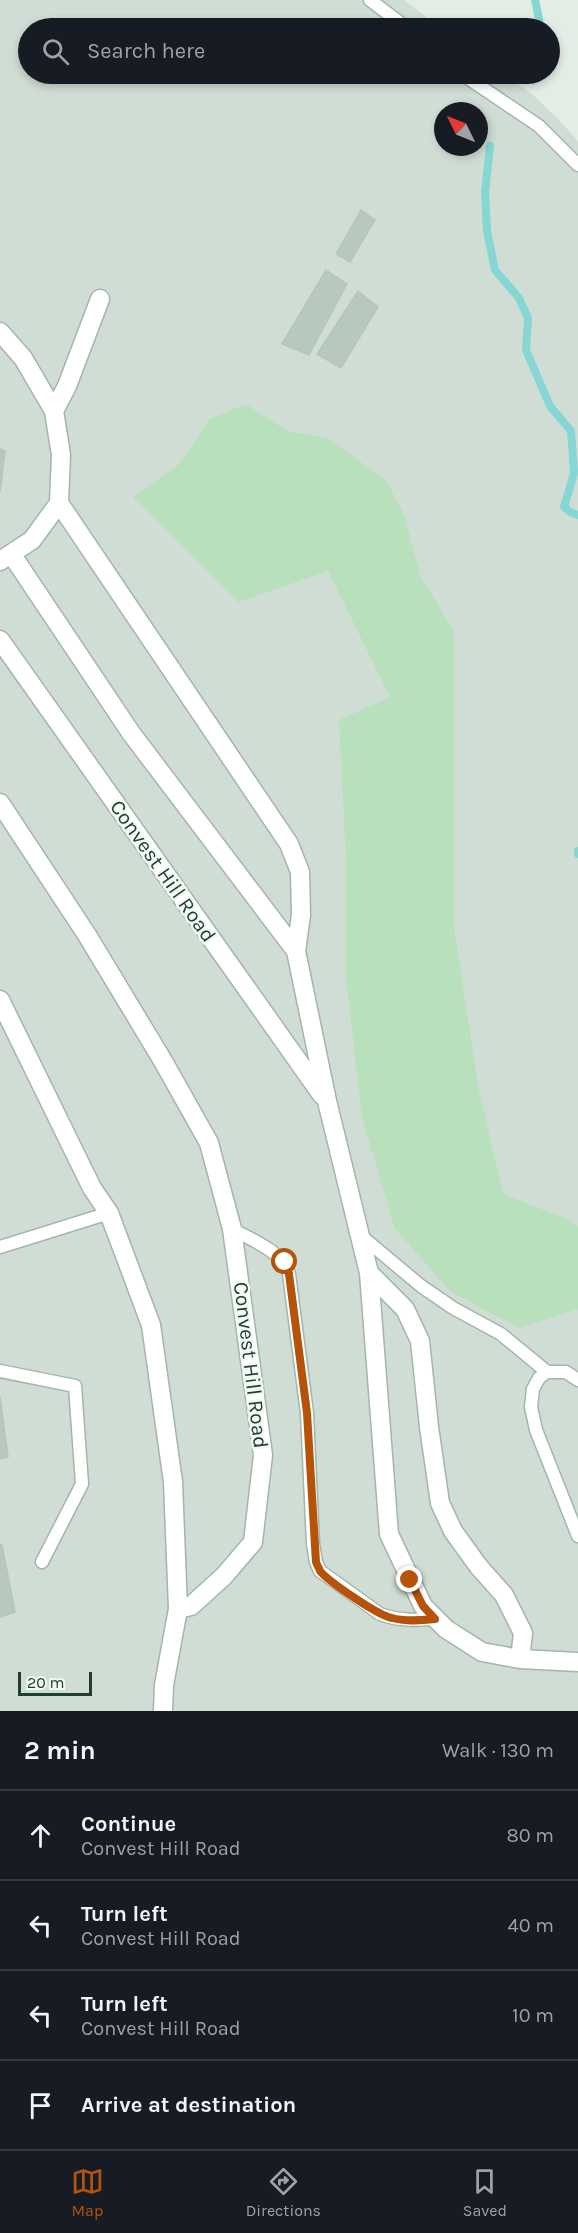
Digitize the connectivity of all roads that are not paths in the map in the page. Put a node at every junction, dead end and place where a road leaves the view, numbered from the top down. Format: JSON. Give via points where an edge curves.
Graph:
{"nodes":[{"id":1,"x":370,"y":0,"type":"edge"},
{"id":2,"x":394,"y":18,"type":"edge"},
{"id":3,"x":477,"y":84,"type":"edge"},
{"id":4,"x":578,"y":165,"type":"edge"},
{"id":5,"x":100,"y":299,"type":"dead end"},
{"id":6,"x":0,"y":332,"type":"edge"},
{"id":7,"x":54,"y":411,"type":"junction"},
{"id":8,"x":59,"y":503,"type":"junction"},
{"id":9,"x":6,"y":558,"type":"edge"},
{"id":10,"x":0,"y":640,"type":"edge"},
{"id":11,"x":0,"y":803,"type":"edge"},
{"id":12,"x":296,"y":951,"type":"junction"},
{"id":13,"x":0,"y":1000,"type":"edge"},
{"id":14,"x":327,"y":1101,"type":"junction"},
{"id":15,"x":109,"y":1213,"type":"junction"},
{"id":16,"x":232,"y":1229,"type":"junction"},
{"id":17,"x":359,"y":1233,"type":"junction"},
{"id":18,"x":0,"y":1247,"type":"edge"},
{"id":19,"x":369,"y":1273,"type":"junction"},
{"id":20,"x":0,"y":1371,"type":"edge"},
{"id":21,"x":547,"y":1372,"type":"junction"},
{"id":22,"x":578,"y":1380,"type":"edge"},
{"id":23,"x":578,"y":1536,"type":"edge"},
{"id":24,"x":42,"y":1562,"type":"dead end"},
{"id":25,"x":178,"y":1609,"type":"junction"},
{"id":26,"x":435,"y":1619,"type":"junction"},
{"id":27,"x":520,"y":1659,"type":"junction"},
{"id":28,"x":578,"y":1662,"type":"edge"},
{"id":29,"x":163,"y":1711,"type":"edge"}],
"edges":[{"from":1,"to":2,"type":"lane"},
{"from":3,"to":4,"type":"lane","via":[[539,126]]},
{"from":5,"to":7,"type":"street"},
{"from":6,"to":7,"type":"street","via":[[23,358]]},
{"from":7,"to":8,"type":"street","via":[[61,455]]},
{"from":8,"to":9,"type":"street","via":[[32,540]]},
{"from":8,"to":12,"type":"street","name":"Convest Hill Road","via":[[290,844],[300,872],[301,915]]},
{"from":9,"to":12,"type":"street","name":"Convest Hill Road","via":[[131,733]]},
{"from":10,"to":14,"type":"street","name":"Convest Hill Road"},
{"from":11,"to":16,"type":"street","name":"Convest Hill Road","via":[[87,935],[209,1143]]},
{"from":12,"to":14,"type":"street","name":"Convest Hill Road"},
{"from":13,"to":15,"type":"street"},
{"from":14,"to":17,"type":"street","name":"Convest Hill Road"},
{"from":15,"to":18,"type":"lane"},
{"from":15,"to":25,"type":"street","via":[[151,1325],[173,1482]]},
{"from":16,"to":25,"type":"street","name":"Convest Hill Road","via":[[263,1455],[253,1542],[191,1606]]},
{"from":16,"to":26,"type":"lane","via":[[279,1257],[289,1274],[307,1413],[313,1544],[320,1571],[380,1614],[410,1620]]},
{"from":17,"to":19,"type":"street","name":"Convest Hill Road"},
{"from":17,"to":21,"type":"lane","via":[[421,1286],[501,1334]]},
{"from":19,"to":26,"type":"street","name":"Convest Hill Road","via":[[389,1534],[423,1606]]},
{"from":19,"to":27,"type":"street","via":[[405,1309],[420,1341],[440,1503],[453,1531],[478,1567],[504,1595],[523,1633]]},
{"from":20,"to":24,"type":"lane","via":[[75,1386],[82,1484]]},
{"from":21,"to":22,"type":"lane","via":[[566,1372]]},
{"from":21,"to":23,"type":"lane","via":[[533,1389],[531,1407],[536,1430]]},
{"from":25,"to":29,"type":"street"},
{"from":26,"to":27,"type":"street","name":"Convest Hill Road","via":[[482,1652]]},
{"from":27,"to":28,"type":"street","name":"Convest Hill Road"}]}
